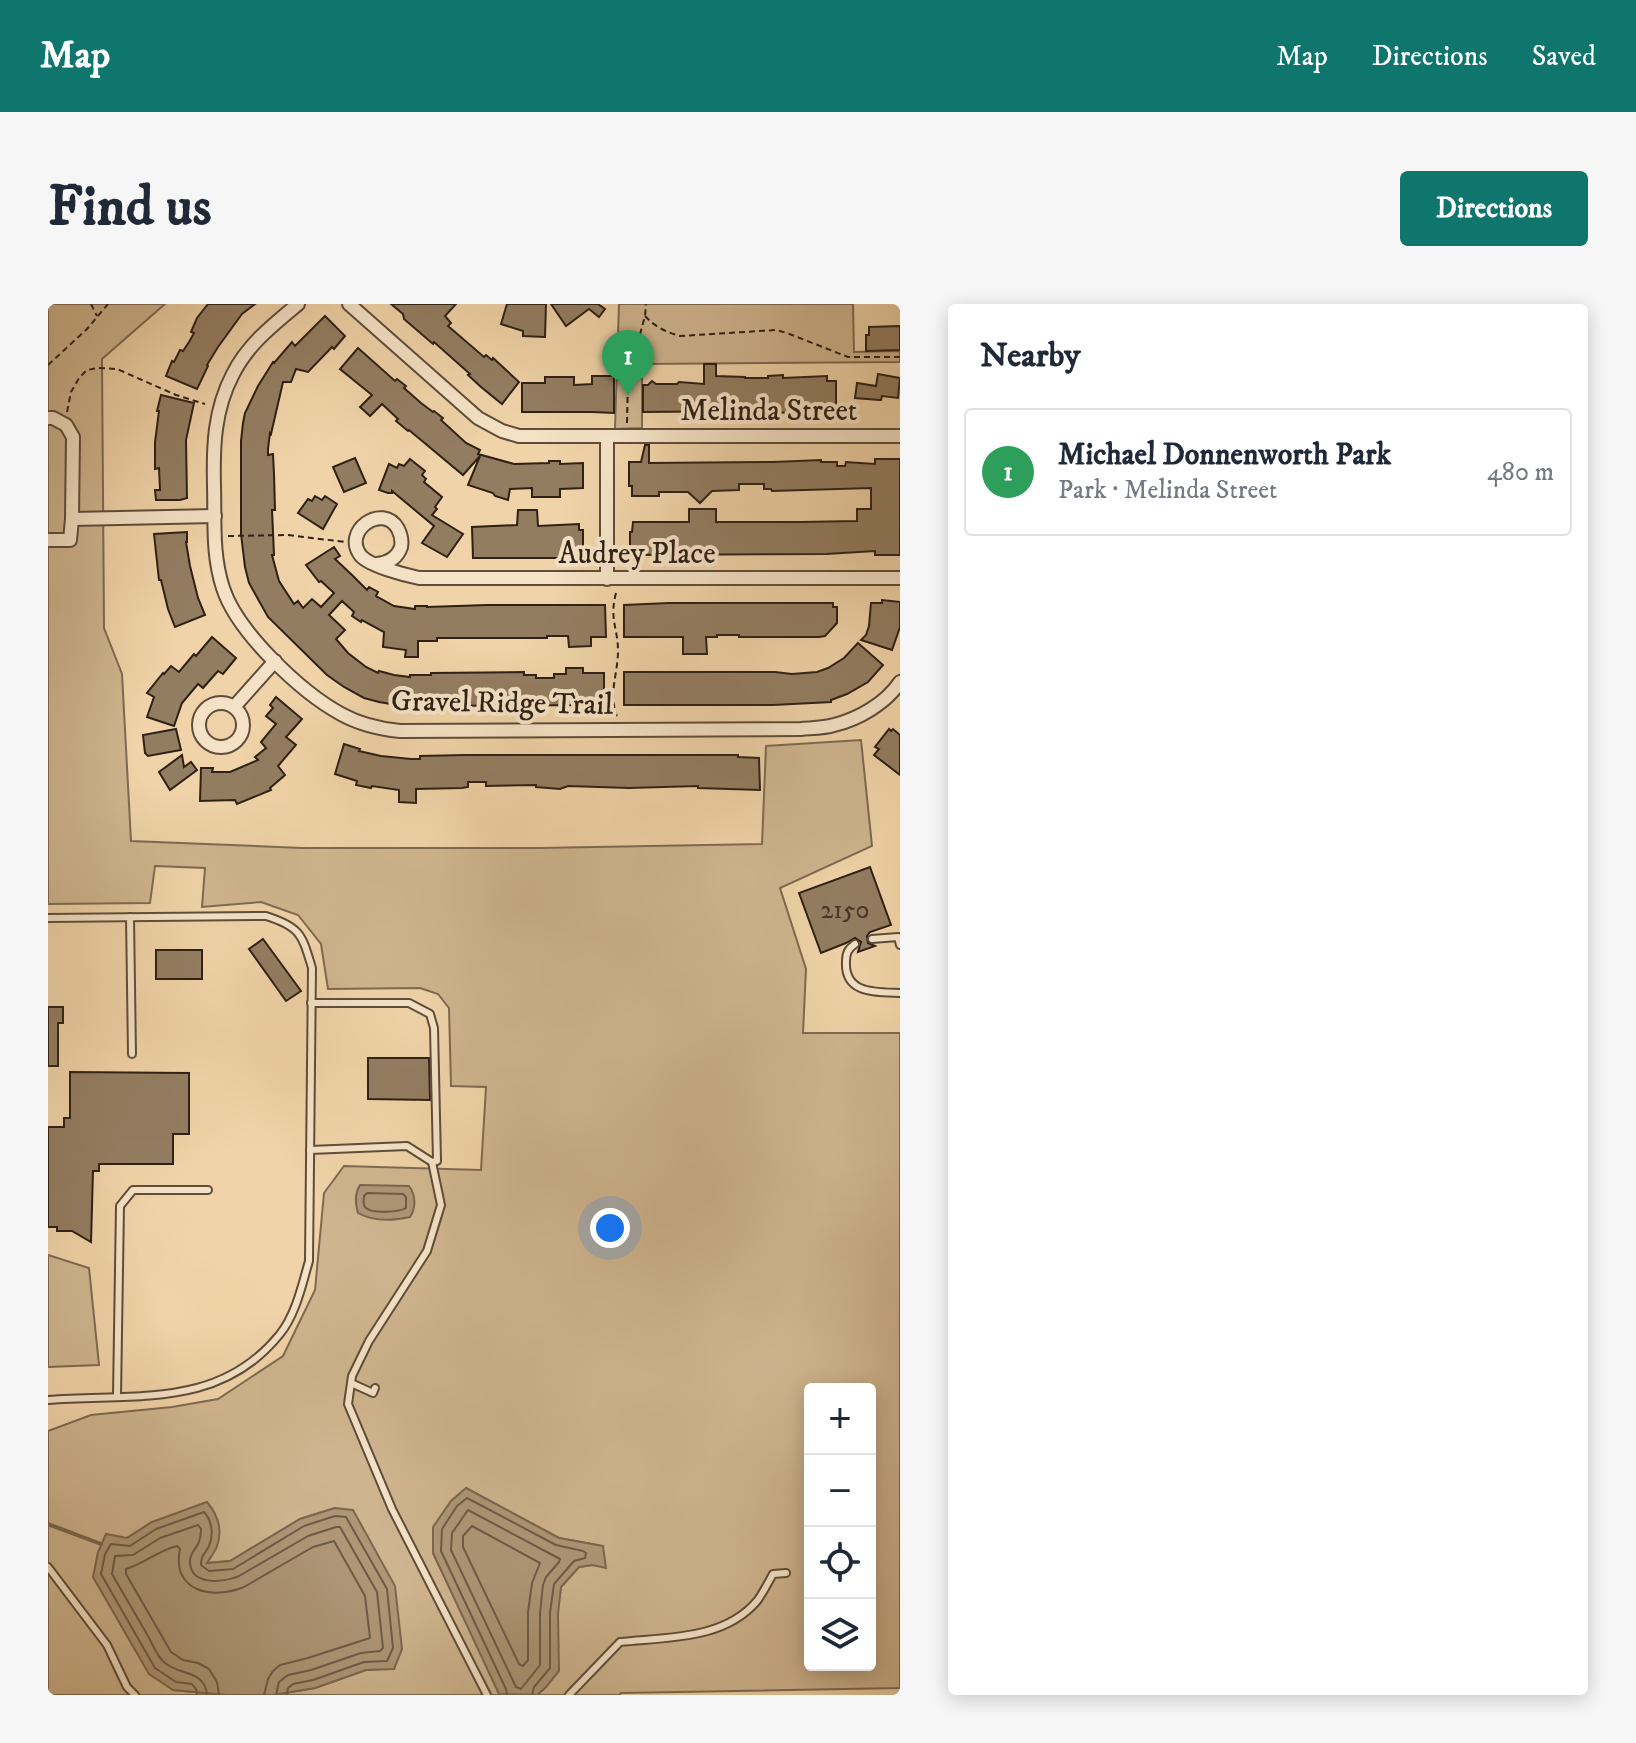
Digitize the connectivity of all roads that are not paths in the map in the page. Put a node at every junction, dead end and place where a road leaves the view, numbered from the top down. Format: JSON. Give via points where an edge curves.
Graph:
{"nodes":[{"id":1,"x":298,"y":304,"type":"edge"},
{"id":2,"x":349,"y":304,"type":"edge"},
{"id":3,"x":48,"y":418,"type":"edge"},
{"id":4,"x":900,"y":436,"type":"edge"},
{"id":5,"x":607,"y":437,"type":"junction"},
{"id":6,"x":215,"y":516,"type":"junction"},
{"id":7,"x":72,"y":519,"type":"junction"},
{"id":8,"x":48,"y":540,"type":"edge"},
{"id":9,"x":377,"y":564,"type":"dead end"},
{"id":10,"x":900,"y":578,"type":"edge"},
{"id":11,"x":607,"y":579,"type":"junction"},
{"id":12,"x":275,"y":661,"type":"junction"},
{"id":13,"x":898,"y":691,"type":"edge"},
{"id":14,"x":234,"y":707,"type":"dead end"},
{"id":15,"x":130,"y":917,"type":"junction"},
{"id":16,"x":48,"y":918,"type":"edge"},
{"id":17,"x":872,"y":939,"type":"dead end"},
{"id":18,"x":855,"y":944,"type":"dead end"},
{"id":19,"x":900,"y":945,"type":"edge"},
{"id":20,"x":900,"y":993,"type":"edge"},
{"id":21,"x":311,"y":1003,"type":"junction"},
{"id":22,"x":132,"y":1054,"type":"dead end"},
{"id":23,"x":310,"y":1150,"type":"junction"},
{"id":24,"x":432,"y":1162,"type":"junction"},
{"id":25,"x":208,"y":1190,"type":"dead end"},
{"id":26,"x":351,"y":1383,"type":"junction"},
{"id":27,"x":375,"y":1388,"type":"dead end"},
{"id":28,"x":117,"y":1396,"type":"junction"},
{"id":29,"x":48,"y":1400,"type":"edge"},
{"id":30,"x":48,"y":1567,"type":"edge"},
{"id":31,"x":786,"y":1573,"type":"dead end"},
{"id":32,"x":135,"y":1695,"type":"edge"},
{"id":33,"x":487,"y":1695,"type":"edge"},
{"id":34,"x":569,"y":1695,"type":"edge"}],
"edges":[{"from":1,"to":6,"type":"street","name":"Gravel Ridge Trail","via":[[258,337],[225,391],[213,454]]},
{"from":2,"to":5,"type":"street","name":"Melinda Street","via":[[478,418],[502,431],[519,436]]},
{"from":3,"to":7,"type":"street","via":[[66,425],[73,437]]},
{"from":4,"to":5,"type":"street","name":"Melinda Street"},
{"from":5,"to":11,"type":"street"},
{"from":6,"to":7,"type":"street"},
{"from":6,"to":12,"type":"street","name":"Gravel Ridge Trail","via":[[223,590],[249,635]]},
{"from":7,"to":8,"type":"street","via":[[70,540]]},
{"from":9,"to":11,"type":"street","name":"Audrey Place","via":[[419,578]]},
{"from":10,"to":11,"type":"street","name":"Audrey Place"},
{"from":12,"to":13,"type":"street","name":"Gravel Ridge Trail","via":[[343,715],[400,731],[801,729],[833,726],[859,716]]},
{"from":12,"to":14,"type":"street"},
{"from":15,"to":16,"type":"lane"},
{"from":15,"to":21,"type":"lane","via":[[266,916],[288,923],[303,939],[312,968]]},
{"from":15,"to":22,"type":"lane"},
{"from":17,"to":19,"type":"lane","via":[[898,937]]},
{"from":18,"to":20,"type":"lane","via":[[845,958],[850,983]]},
{"from":21,"to":23,"type":"lane"},
{"from":21,"to":24,"type":"lane","via":[[409,1003],[430,1014],[437,1161]]},
{"from":23,"to":24,"type":"lane","via":[[407,1146]]},
{"from":23,"to":28,"type":"lane","via":[[309,1261],[297,1304],[281,1333],[247,1367],[212,1385],[168,1395]]},
{"from":24,"to":26,"type":"lane","via":[[441,1205],[427,1251],[369,1341]]},
{"from":25,"to":28,"type":"lane","via":[[133,1190],[120,1206]]},
{"from":26,"to":27,"type":"lane","via":[[373,1393]]},
{"from":26,"to":33,"type":"lane","via":[[348,1404],[392,1509]]},
{"from":28,"to":29,"type":"lane"},
{"from":30,"to":32,"type":"lane","via":[[107,1645]]},
{"from":31,"to":34,"type":"lane","via":[[773,1574],[740,1617],[708,1632],[620,1642]]}]}
